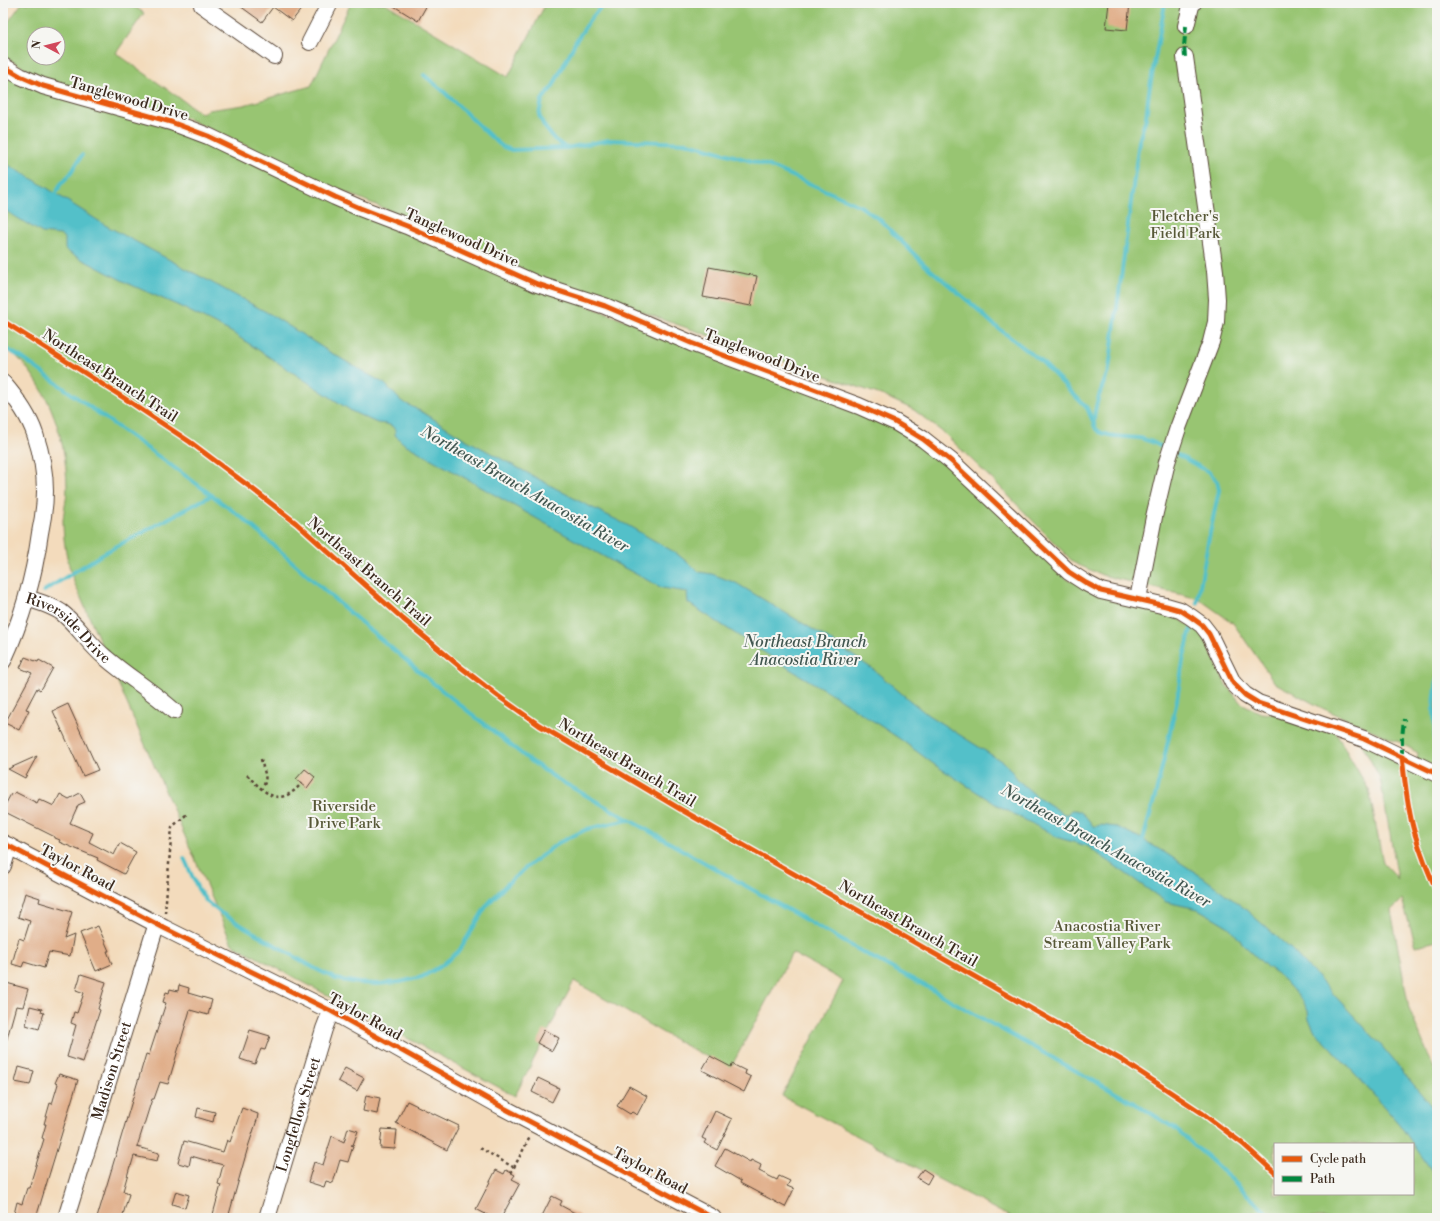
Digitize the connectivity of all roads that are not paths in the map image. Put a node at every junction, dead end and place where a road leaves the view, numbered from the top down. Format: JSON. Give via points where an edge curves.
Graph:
{"nodes":[{"id":1,"x":202,"y":3,"type":"edge"},
{"id":2,"x":330,"y":3,"type":"edge"},
{"id":3,"x":1193,"y":3,"type":"edge"},
{"id":4,"x":1186,"y":26,"type":"dead end"},
{"id":5,"x":310,"y":42,"type":"dead end"},
{"id":6,"x":274,"y":56,"type":"dead end"},
{"id":7,"x":1185,"y":57,"type":"dead end"},
{"id":8,"x":3,"y":66,"type":"edge"},
{"id":9,"x":3,"y":383,"type":"edge"},
{"id":10,"x":27,"y":598,"type":"junction"},
{"id":11,"x":1138,"y":599,"type":"junction"},
{"id":12,"x":3,"y":661,"type":"edge"},
{"id":13,"x":174,"y":711,"type":"dead end"},
{"id":14,"x":1437,"y":774,"type":"edge"},
{"id":15,"x":6,"y":844,"type":"edge"},
{"id":16,"x":3,"y":866,"type":"edge"},
{"id":17,"x":161,"y":926,"type":"junction"},
{"id":18,"x":331,"y":1011,"type":"junction"},
{"id":19,"x":66,"y":1218,"type":"edge"},
{"id":20,"x":267,"y":1218,"type":"edge"},
{"id":21,"x":713,"y":1218,"type":"edge"}],
"edges":[{"from":1,"to":6,"type":"street"},
{"from":2,"to":5,"type":"street"},
{"from":3,"to":4,"type":"street"},
{"from":7,"to":11,"type":"street","via":[[1215,271],[1216,322],[1167,462]]},
{"from":8,"to":11,"type":"street","name":"Tanglewood Drive","via":[[43,86],[171,122],[208,136],[335,198],[407,226],[537,284],[605,306],[691,343],[859,406],[894,422],[923,438],[952,461],[1069,572],[1101,591]]},
{"from":9,"to":10,"type":"street","name":"Riverside Drive","via":[[24,412],[35,433],[43,471],[44,510]]},
{"from":10,"to":12,"type":"street"},
{"from":10,"to":13,"type":"street","name":"Riverside Drive","via":[[60,611],[105,658],[152,691]]},
{"from":11,"to":14,"type":"street","name":"Tanglewood Drive","via":[[1180,610],[1202,625],[1233,683],[1258,703],[1364,739]]},
{"from":15,"to":16,"type":"street"},
{"from":15,"to":17,"type":"street","name":"Taylor Road"},
{"from":17,"to":18,"type":"street","name":"Taylor Road"},
{"from":17,"to":19,"type":"street","name":"Madison Street"},
{"from":18,"to":20,"type":"street","name":"Longfellow Street"},
{"from":18,"to":21,"type":"street","name":"Taylor Road","via":[[502,1107]]}]}
